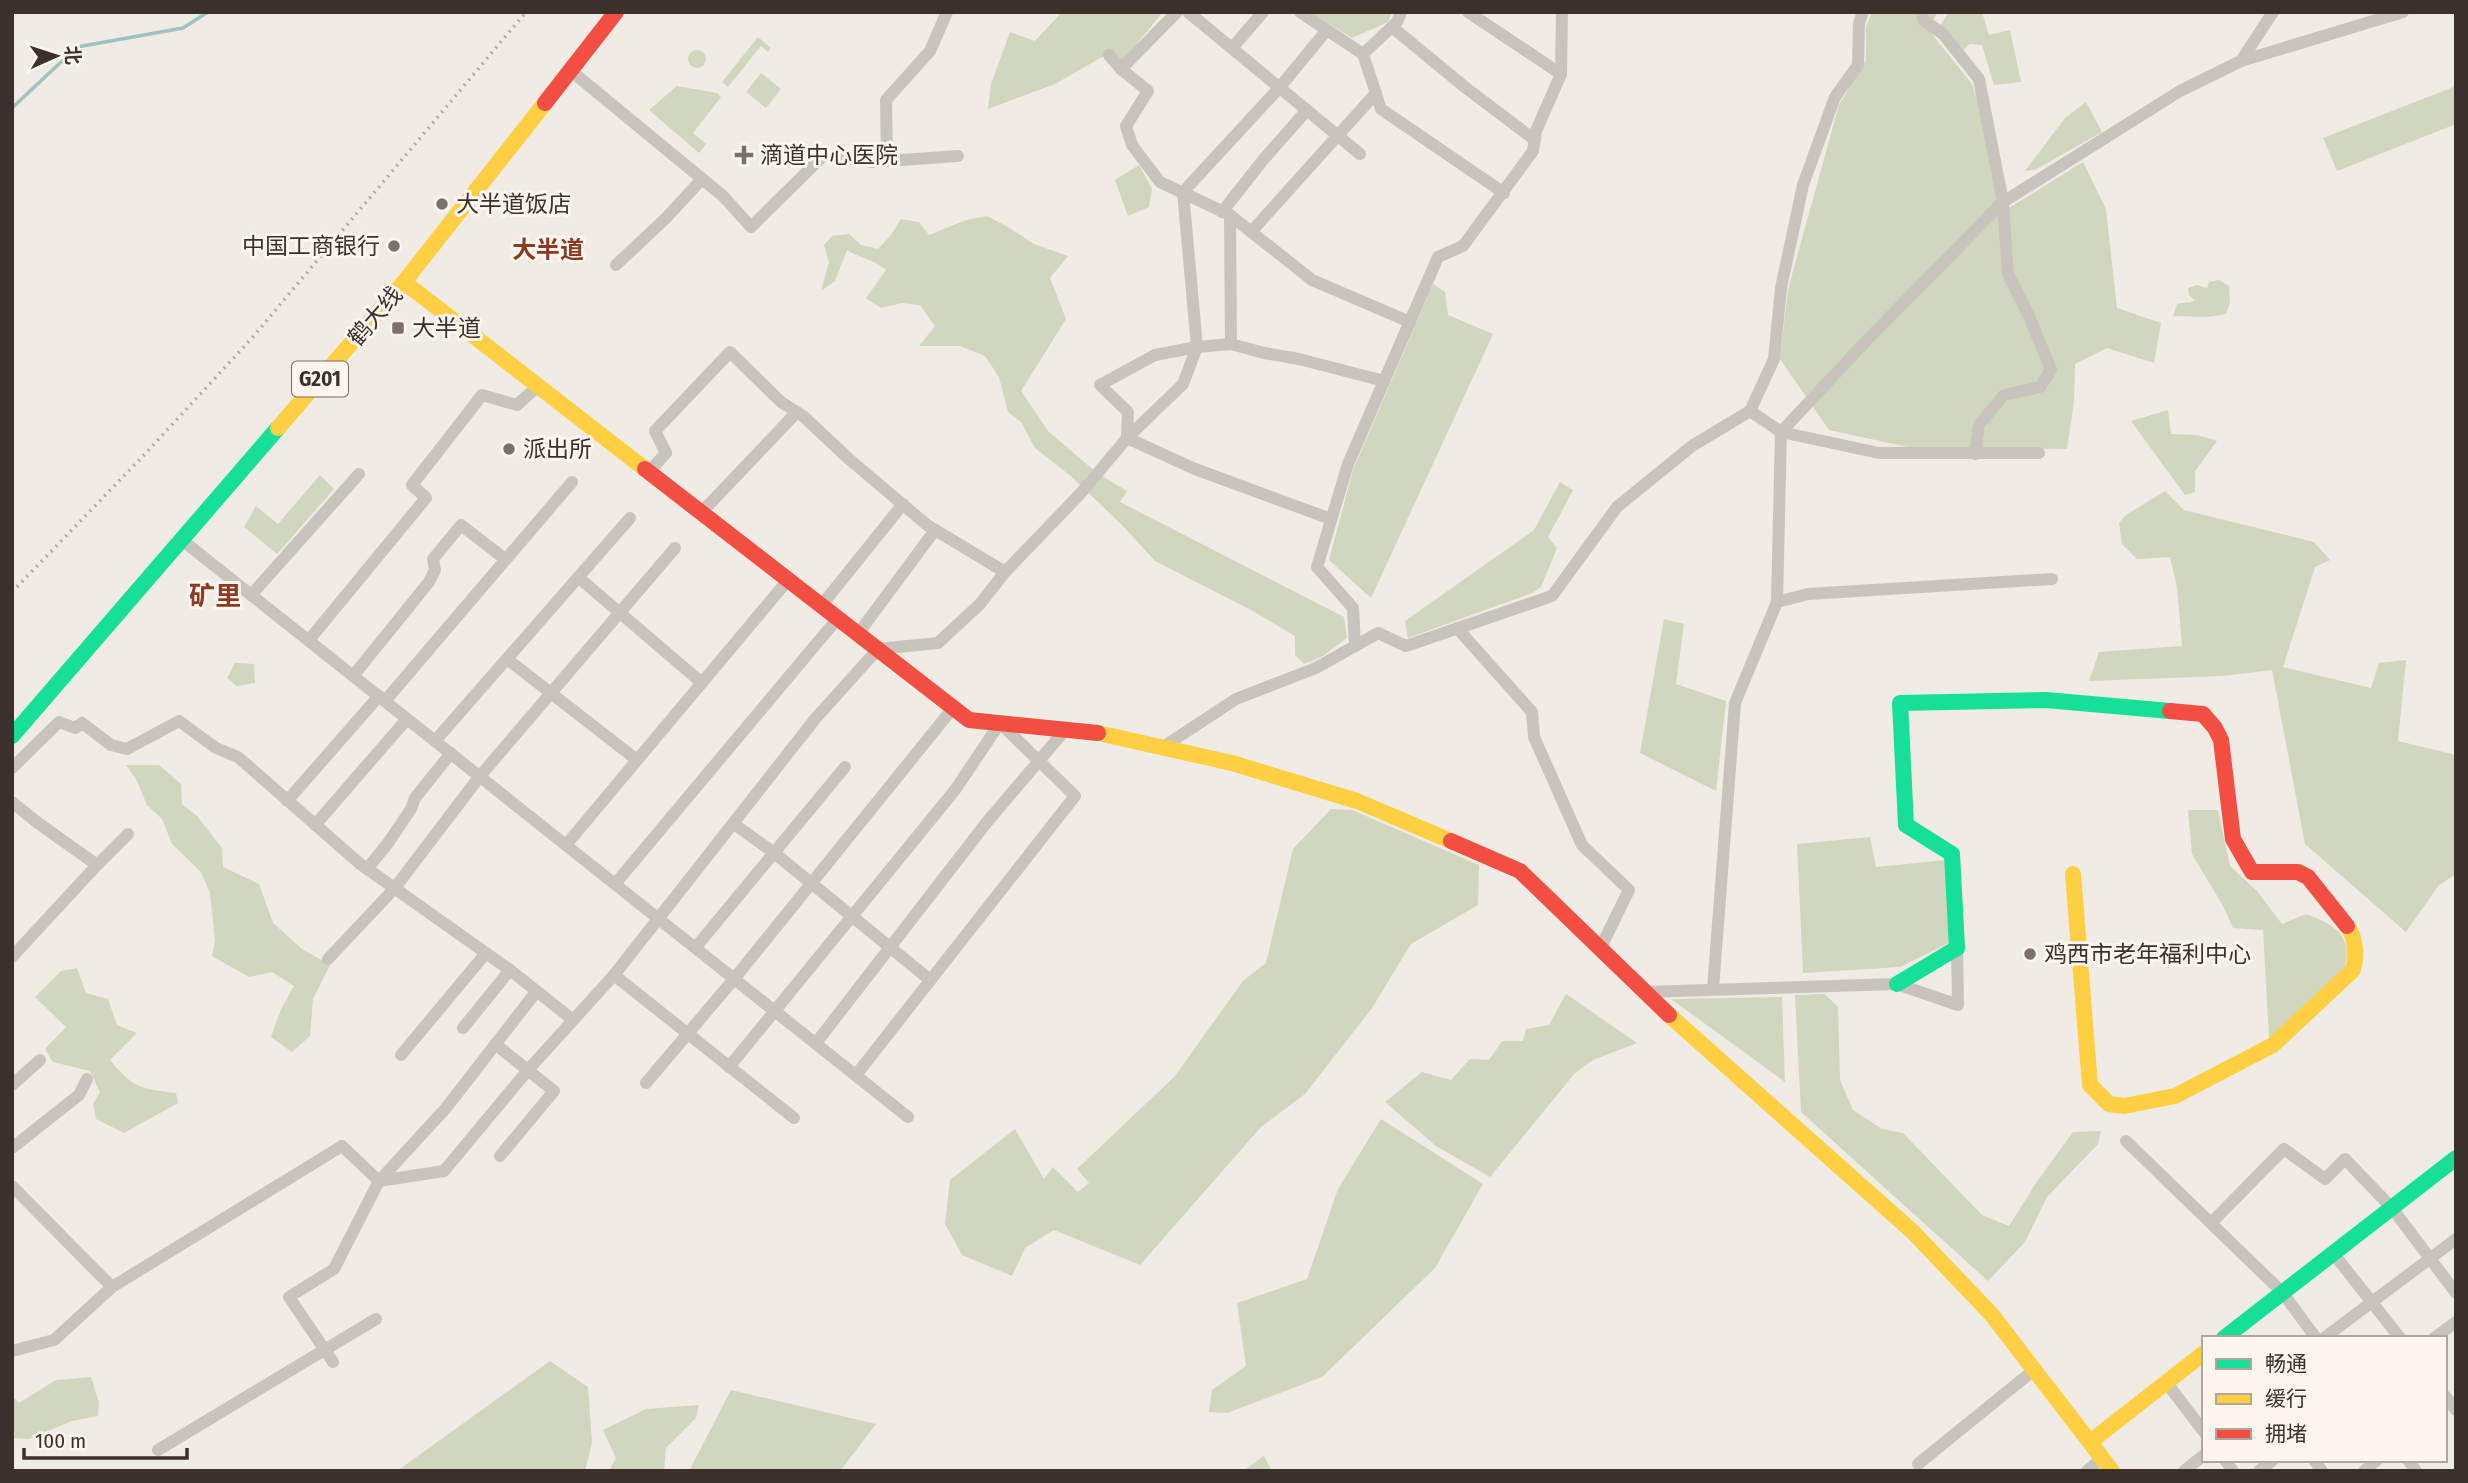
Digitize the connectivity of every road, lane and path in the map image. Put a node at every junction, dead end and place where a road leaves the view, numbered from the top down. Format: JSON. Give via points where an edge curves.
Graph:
{"nodes":[{"id":1,"x":616,"y":12,"type":"edge"},
{"id":2,"x":947,"y":12,"type":"edge"},
{"id":3,"x":1177,"y":12,"type":"edge"},
{"id":4,"x":1188,"y":12,"type":"edge"},
{"id":5,"x":1263,"y":12,"type":"edge"},
{"id":6,"x":1300,"y":12,"type":"edge"},
{"id":7,"x":1401,"y":12,"type":"edge"},
{"id":8,"x":1468,"y":12,"type":"edge"},
{"id":9,"x":1562,"y":12,"type":"edge"},
{"id":10,"x":1863,"y":12,"type":"edge"},
{"id":11,"x":1922,"y":12,"type":"edge"},
{"id":12,"x":2273,"y":12,"type":"edge"},
{"id":13,"x":2394,"y":13,"type":"edge"},
{"id":14,"x":1392,"y":27,"type":"junction"},
{"id":15,"x":1326,"y":31,"type":"junction"},
{"id":16,"x":1233,"y":47,"type":"junction"},
{"id":17,"x":1363,"y":54,"type":"junction"},
{"id":18,"x":1109,"y":55,"type":"dead end"},
{"id":19,"x":2241,"y":61,"type":"junction"},
{"id":20,"x":1121,"y":69,"type":"junction"},
{"id":21,"x":570,"y":70,"type":"junction"},
{"id":22,"x":1561,"y":74,"type":"junction"},
{"id":23,"x":1280,"y":87,"type":"junction"},
{"id":24,"x":1376,"y":93,"type":"junction"},
{"id":25,"x":1307,"y":110,"type":"junction"},
{"id":26,"x":1338,"y":135,"type":"junction"},
{"id":27,"x":1535,"y":140,"type":"junction"},
{"id":28,"x":1360,"y":154,"type":"dead end"},
{"id":29,"x":958,"y":156,"type":"dead end"},
{"id":30,"x":887,"y":161,"type":"junction"},
{"id":31,"x":702,"y":179,"type":"junction"},
{"id":32,"x":1183,"y":192,"type":"junction"},
{"id":33,"x":1504,"y":193,"type":"junction"},
{"id":34,"x":2003,"y":202,"type":"junction"},
{"id":35,"x":1226,"y":214,"type":"junction"},
{"id":36,"x":1251,"y":232,"type":"junction"},
{"id":37,"x":616,"y":265,"type":"dead end"},
{"id":38,"x":404,"y":282,"type":"junction"},
{"id":39,"x":1410,"y":322,"type":"junction"},
{"id":40,"x":1231,"y":344,"type":"junction"},
{"id":41,"x":1197,"y":346,"type":"junction"},
{"id":42,"x":1384,"y":381,"type":"junction"},
{"id":43,"x":538,"y":386,"type":"junction"},
{"id":44,"x":1750,"y":411,"type":"junction"},
{"id":45,"x":797,"y":412,"type":"junction"},
{"id":46,"x":1781,"y":432,"type":"junction"},
{"id":47,"x":1127,"y":438,"type":"junction"},
{"id":48,"x":2039,"y":453,"type":"dead end"},
{"id":49,"x":1975,"y":454,"type":"junction"},
{"id":50,"x":649,"y":472,"type":"junction"},
{"id":51,"x":359,"y":474,"type":"dead end"},
{"id":52,"x":572,"y":482,"type":"dead end"},
{"id":53,"x":903,"y":504,"type":"junction"},
{"id":54,"x":701,"y":513,"type":"junction"},
{"id":55,"x":630,"y":518,"type":"dead end"},
{"id":56,"x":1331,"y":520,"type":"junction"},
{"id":57,"x":935,"y":530,"type":"junction"},
{"id":58,"x":182,"y":540,"type":"junction"},
{"id":59,"x":676,"y":548,"type":"dead end"},
{"id":60,"x":505,"y":559,"type":"junction"},
{"id":61,"x":1005,"y":572,"type":"junction"},
{"id":62,"x":578,"y":577,"type":"junction"},
{"id":63,"x":2052,"y":579,"type":"dead end"},
{"id":64,"x":788,"y":580,"type":"junction"},
{"id":65,"x":251,"y":595,"type":"junction"},
{"id":66,"x":1777,"y":602,"type":"junction"},
{"id":67,"x":821,"y":606,"type":"junction"},
{"id":68,"x":619,"y":613,"type":"junction"},
{"id":69,"x":838,"y":618,"type":"junction"},
{"id":70,"x":1457,"y":628,"type":"junction"},
{"id":71,"x":858,"y":634,"type":"junction"},
{"id":72,"x":309,"y":640,"type":"junction"},
{"id":73,"x":1355,"y":646,"type":"junction"},
{"id":74,"x":878,"y":649,"type":"junction"},
{"id":75,"x":507,"y":659,"type":"junction"},
{"id":76,"x":354,"y":676,"type":"junction"},
{"id":77,"x":702,"y":682,"type":"junction"},
{"id":78,"x":552,"y":692,"type":"junction"},
{"id":79,"x":382,"y":699,"type":"junction"},
{"id":80,"x":953,"y":708,"type":"junction"},
{"id":81,"x":407,"y":719,"type":"junction"},
{"id":82,"x":1000,"y":723,"type":"junction"},
{"id":83,"x":1066,"y":729,"type":"junction"},
{"id":84,"x":12,"y":736,"type":"edge"},
{"id":85,"x":435,"y":741,"type":"junction"},
{"id":86,"x":1163,"y":747,"type":"junction"},
{"id":87,"x":451,"y":754,"type":"junction"},
{"id":88,"x":637,"y":760,"type":"junction"},
{"id":89,"x":1040,"y":760,"type":"junction"},
{"id":90,"x":845,"y":767,"type":"dead end"},
{"id":91,"x":12,"y":768,"type":"edge"},
{"id":92,"x":480,"y":776,"type":"junction"},
{"id":93,"x":287,"y":800,"type":"junction"},
{"id":94,"x":12,"y":802,"type":"edge"},
{"id":95,"x":734,"y":824,"type":"junction"},
{"id":96,"x":316,"y":825,"type":"junction"},
{"id":97,"x":128,"y":834,"type":"dead end"},
{"id":98,"x":566,"y":845,"type":"junction"},
{"id":99,"x":773,"y":852,"type":"junction"},
{"id":100,"x":97,"y":865,"type":"junction"},
{"id":101,"x":367,"y":869,"type":"junction"},
{"id":102,"x":2073,"y":874,"type":"dead end"},
{"id":103,"x":812,"y":883,"type":"junction"},
{"id":104,"x":615,"y":884,"type":"junction"},
{"id":105,"x":394,"y":889,"type":"junction"},
{"id":106,"x":852,"y":916,"type":"junction"},
{"id":107,"x":658,"y":918,"type":"junction"},
{"id":108,"x":696,"y":947,"type":"junction"},
{"id":109,"x":891,"y":948,"type":"junction"},
{"id":110,"x":1957,"y":948,"type":"junction"},
{"id":111,"x":1600,"y":949,"type":"junction"},
{"id":112,"x":486,"y":953,"type":"junction"},
{"id":113,"x":12,"y":957,"type":"edge"},
{"id":114,"x":328,"y":958,"type":"dead end"},
{"id":115,"x":510,"y":970,"type":"junction"},
{"id":116,"x":614,"y":975,"type":"junction"},
{"id":117,"x":734,"y":979,"type":"junction"},
{"id":118,"x":929,"y":979,"type":"junction"},
{"id":119,"x":1897,"y":984,"type":"junction"},
{"id":120,"x":1713,"y":989,"type":"junction"},
{"id":121,"x":536,"y":992,"type":"junction"},
{"id":122,"x":1644,"y":992,"type":"junction"},
{"id":123,"x":775,"y":1011,"type":"junction"},
{"id":124,"x":573,"y":1020,"type":"junction"},
{"id":125,"x":463,"y":1028,"type":"dead end"},
{"id":126,"x":688,"y":1034,"type":"junction"},
{"id":127,"x":495,"y":1044,"type":"junction"},
{"id":128,"x":816,"y":1044,"type":"junction"},
{"id":129,"x":401,"y":1055,"type":"dead end"},
{"id":130,"x":40,"y":1060,"type":"dead end"},
{"id":131,"x":729,"y":1067,"type":"junction"},
{"id":132,"x":528,"y":1070,"type":"junction"},
{"id":133,"x":856,"y":1075,"type":"junction"},
{"id":134,"x":87,"y":1079,"type":"dead end"},
{"id":135,"x":646,"y":1083,"type":"dead end"},
{"id":136,"x":12,"y":1085,"type":"edge"},
{"id":137,"x":908,"y":1117,"type":"dead end"},
{"id":138,"x":794,"y":1118,"type":"dead end"},
{"id":139,"x":2126,"y":1141,"type":"dead end"},
{"id":140,"x":12,"y":1148,"type":"edge"},
{"id":141,"x":500,"y":1156,"type":"dead end"},
{"id":142,"x":2456,"y":1158,"type":"edge"},
{"id":143,"x":379,"y":1181,"type":"junction"},
{"id":144,"x":12,"y":1186,"type":"edge"},
{"id":145,"x":2392,"y":1208,"type":"junction"},
{"id":146,"x":2211,"y":1223,"type":"junction"},
{"id":147,"x":2456,"y":1240,"type":"edge"},
{"id":148,"x":2333,"y":1253,"type":"junction"},
{"id":149,"x":2430,"y":1259,"type":"junction"},
{"id":150,"x":112,"y":1286,"type":"junction"},
{"id":151,"x":2282,"y":1292,"type":"junction"},
{"id":152,"x":2456,"y":1293,"type":"edge"},
{"id":153,"x":2372,"y":1302,"type":"junction"},
{"id":154,"x":376,"y":1319,"type":"dead end"},
{"id":155,"x":2456,"y":1322,"type":"edge"},
{"id":156,"x":2227,"y":1336,"type":"edge"},
{"id":157,"x":2315,"y":1336,"type":"edge"},
{"id":158,"x":2327,"y":1336,"type":"edge"},
{"id":159,"x":2398,"y":1336,"type":"edge"},
{"id":160,"x":2437,"y":1336,"type":"edge"},
{"id":161,"x":12,"y":1350,"type":"edge"},
{"id":162,"x":325,"y":1350,"type":"junction"},
{"id":163,"x":2202,"y":1355,"type":"edge"},
{"id":164,"x":333,"y":1362,"type":"dead end"},
{"id":165,"x":2034,"y":1370,"type":"junction"},
{"id":166,"x":2166,"y":1382,"type":"junction"},
{"id":167,"x":2202,"y":1428,"type":"edge"},
{"id":168,"x":2090,"y":1442,"type":"junction"},
{"id":169,"x":158,"y":1450,"type":"dead end"},
{"id":170,"x":2202,"y":1457,"type":"edge"},
{"id":171,"x":1918,"y":1464,"type":"dead end"},
{"id":172,"x":2107,"y":1464,"type":"edge"},
{"id":173,"x":2087,"y":1471,"type":"edge"},
{"id":174,"x":2184,"y":1471,"type":"edge"}],
"edges":[{"from":1,"to":21,"type":"main road","name":"鹤大线","number":"G201"},
{"from":2,"to":30,"type":"street","via":[[930,51],[886,100]]},
{"from":3,"to":20,"type":"street"},
{"from":4,"to":16,"type":"street"},
{"from":5,"to":16,"type":"street"},
{"from":6,"to":15,"type":"street"},
{"from":7,"to":14,"type":"street"},
{"from":8,"to":22,"type":"street"},
{"from":9,"to":22,"type":"street"},
{"from":10,"to":44,"type":"street","via":[[1858,65],[1835,97],[1803,186],[1781,288],[1774,359]]},
{"from":11,"to":34,"type":"street","via":[[1923,20],[1943,34],[1979,79]]},
{"from":12,"to":19,"type":"street"},
{"from":13,"to":19,"type":"street"},
{"from":14,"to":17,"type":"street"},
{"from":14,"to":27,"type":"street"},
{"from":15,"to":17,"type":"street"},
{"from":15,"to":23,"type":"street"},
{"from":16,"to":23,"type":"street"},
{"from":17,"to":24,"type":"street"},
{"from":18,"to":20,"type":"street"},
{"from":19,"to":34,"type":"street","via":[[2180,91]]},
{"from":20,"to":32,"type":"street","via":[[1149,91],[1126,126],[1132,145],[1160,181]]},
{"from":21,"to":31,"type":"street"},
{"from":21,"to":38,"type":"main road","name":"鹤大线","number":"G201"},
{"from":22,"to":27,"type":"street"},
{"from":23,"to":25,"type":"street"},
{"from":23,"to":32,"type":"street"},
{"from":24,"to":26,"type":"street"},
{"from":24,"to":33,"type":"street","via":[[1381,109]]},
{"from":25,"to":26,"type":"street"},
{"from":25,"to":35,"type":"street","via":[[1262,160]]},
{"from":26,"to":28,"type":"street"},
{"from":26,"to":36,"type":"street"},
{"from":27,"to":33,"type":"street","via":[[1533,152]]},
{"from":29,"to":30,"type":"street"},
{"from":30,"to":31,"type":"street","via":[[824,155],[751,227]]},
{"from":31,"to":37,"type":"street"},
{"from":32,"to":35,"type":"street"},
{"from":32,"to":41,"type":"street"},
{"from":33,"to":39,"type":"street","via":[[1463,246],[1438,257]]},
{"from":34,"to":46,"type":"street"},
{"from":34,"to":49,"type":"street","via":[[2008,274],[2051,370],[2040,387],[2004,395],[1979,425]]},
{"from":35,"to":36,"type":"street"},
{"from":35,"to":40,"type":"street"},
{"from":36,"to":39,"type":"street","via":[[1312,280]]},
{"from":38,"to":43,"type":"main road"},
{"from":38,"to":58,"type":"main road","name":"鹤大线","number":"G201"},
{"from":39,"to":42,"type":"street"},
{"from":40,"to":41,"type":"street"},
{"from":40,"to":42,"type":"street"},
{"from":41,"to":47,"type":"street","via":[[1182,384]]},
{"from":41,"to":47,"type":"street","via":[[1155,355],[1100,385],[1128,412]]},
{"from":42,"to":56,"type":"street","via":[[1348,464]]},
{"from":43,"to":50,"type":"main road"},
{"from":43,"to":72,"type":"street","via":[[517,405],[482,395],[412,485],[426,498]]},
{"from":44,"to":46,"type":"street"},
{"from":44,"to":70,"type":"street","via":[[1692,446],[1617,507],[1552,596]]},
{"from":45,"to":50,"type":"street","via":[[730,352],[655,431],[666,453]]},
{"from":45,"to":53,"type":"street"},
{"from":45,"to":54,"type":"street"},
{"from":46,"to":49,"type":"street","via":[[1879,453]]},
{"from":46,"to":66,"type":"street"},
{"from":47,"to":56,"type":"street"},
{"from":47,"to":61,"type":"street","via":[[1081,494]]},
{"from":48,"to":49,"type":"street"},
{"from":50,"to":54,"type":"main road"},
{"from":51,"to":65,"type":"street"},
{"from":52,"to":60,"type":"street"},
{"from":53,"to":57,"type":"street"},
{"from":53,"to":67,"type":"street"},
{"from":54,"to":64,"type":"main road"},
{"from":55,"to":62,"type":"street"},
{"from":56,"to":73,"type":"street","via":[[1317,566],[1353,607]]},
{"from":57,"to":61,"type":"street"},
{"from":57,"to":71,"type":"street"},
{"from":58,"to":65,"type":"street"},
{"from":58,"to":84,"type":"main road","name":"鹤大线","number":"G201"},
{"from":59,"to":68,"type":"street"},
{"from":60,"to":76,"type":"street","via":[[461,526],[433,559],[435,570],[429,582]]},
{"from":60,"to":79,"type":"street"},
{"from":61,"to":74,"type":"street","via":[[980,604],[938,643]]},
{"from":62,"to":68,"type":"street"},
{"from":62,"to":75,"type":"street"},
{"from":63,"to":66,"type":"street","via":[[1808,594]]},
{"from":64,"to":67,"type":"main road"},
{"from":64,"to":77,"type":"street"},
{"from":65,"to":72,"type":"street"},
{"from":66,"to":120,"type":"street","via":[[1735,703]]},
{"from":67,"to":69,"type":"main road"},
{"from":68,"to":77,"type":"street"},
{"from":68,"to":78,"type":"street"},
{"from":69,"to":71,"type":"main road"},
{"from":69,"to":104,"type":"street"},
{"from":70,"to":73,"type":"street","via":[[1406,646],[1378,634]]},
{"from":70,"to":111,"type":"street","via":[[1532,712],[1534,737],[1582,845],[1629,890]]},
{"from":71,"to":74,"type":"main road"},
{"from":72,"to":76,"type":"street"},
{"from":73,"to":86,"type":"street","via":[[1317,668],[1236,699]]},
{"from":74,"to":80,"type":"main road"},
{"from":74,"to":95,"type":"street","via":[[815,719]]},
{"from":75,"to":78,"type":"street"},
{"from":75,"to":85,"type":"street"},
{"from":76,"to":79,"type":"street"},
{"from":77,"to":88,"type":"street"},
{"from":78,"to":88,"type":"street"},
{"from":78,"to":92,"type":"street"},
{"from":79,"to":81,"type":"street"},
{"from":79,"to":93,"type":"street"},
{"from":80,"to":82,"type":"main road","via":[[969,720]]},
{"from":80,"to":103,"type":"street"},
{"from":81,"to":85,"type":"street"},
{"from":81,"to":96,"type":"street"},
{"from":82,"to":83,"type":"main road"},
{"from":82,"to":89,"type":"street"},
{"from":82,"to":106,"type":"street","via":[[955,790]]},
{"from":83,"to":86,"type":"main road"},
{"from":83,"to":89,"type":"street"},
{"from":85,"to":87,"type":"street"},
{"from":86,"to":111,"type":"main road","via":[[1357,802],[1520,871]]},
{"from":87,"to":92,"type":"street"},
{"from":87,"to":101,"type":"street"},
{"from":88,"to":98,"type":"street"},
{"from":89,"to":109,"type":"street"},
{"from":89,"to":118,"type":"street","via":[[1075,796]]},
{"from":90,"to":99,"type":"street"},
{"from":91,"to":93,"type":"street","via":[[59,722],[75,728],[82,723],[111,745],[127,748],[179,721],[216,748],[238,757]]},
{"from":92,"to":98,"type":"street"},
{"from":92,"to":105,"type":"street"},
{"from":93,"to":96,"type":"street"},
{"from":94,"to":100,"type":"street"},
{"from":95,"to":99,"type":"street"},
{"from":95,"to":107,"type":"street"},
{"from":96,"to":101,"type":"street"},
{"from":97,"to":100,"type":"street"},
{"from":98,"to":104,"type":"street"},
{"from":99,"to":103,"type":"street"},
{"from":99,"to":108,"type":"street"},
{"from":100,"to":113,"type":"street"},
{"from":101,"to":105,"type":"street"},
{"from":102,"to":110,"type":"main road","via":[[2090,1085],[2109,1104],[2124,1106],[2175,1096],[2273,1045],[2353,970],[2352,932],[2308,877],[2298,872],[2252,872],[2234,839],[2221,740],[2203,714],[2046,700],[1900,703],[1906,825],[1952,853]]},
{"from":103,"to":106,"type":"street"},
{"from":103,"to":117,"type":"street"},
{"from":104,"to":107,"type":"street"},
{"from":105,"to":112,"type":"street"},
{"from":105,"to":114,"type":"street"},
{"from":106,"to":109,"type":"street"},
{"from":106,"to":123,"type":"street"},
{"from":107,"to":108,"type":"street"},
{"from":107,"to":116,"type":"street"},
{"from":108,"to":117,"type":"street"},
{"from":109,"to":118,"type":"street"},
{"from":109,"to":128,"type":"street"},
{"from":110,"to":119,"type":"main road"},
{"from":110,"to":119,"type":"street","via":[[1958,1004]]},
{"from":111,"to":122,"type":"main road"},
{"from":112,"to":115,"type":"street"},
{"from":112,"to":129,"type":"street"},
{"from":115,"to":121,"type":"street"},
{"from":115,"to":125,"type":"street"},
{"from":116,"to":124,"type":"street"},
{"from":116,"to":126,"type":"street"},
{"from":117,"to":123,"type":"street"},
{"from":117,"to":126,"type":"street"},
{"from":118,"to":133,"type":"street"},
{"from":119,"to":120,"type":"street"},
{"from":120,"to":122,"type":"street"},
{"from":121,"to":124,"type":"street"},
{"from":121,"to":127,"type":"street"},
{"from":122,"to":165,"type":"main road","via":[[1913,1232],[1992,1315]]},
{"from":123,"to":128,"type":"street"},
{"from":123,"to":131,"type":"street"},
{"from":124,"to":132,"type":"street"},
{"from":126,"to":131,"type":"street"},
{"from":126,"to":135,"type":"street"},
{"from":127,"to":132,"type":"street"},
{"from":127,"to":143,"type":"street","via":[[446,1108]]},
{"from":128,"to":133,"type":"street"},
{"from":130,"to":136,"type":"street"},
{"from":131,"to":138,"type":"street"},
{"from":132,"to":141,"type":"street","via":[[554,1091]]},
{"from":132,"to":143,"type":"street","via":[[444,1171]]},
{"from":133,"to":137,"type":"street"},
{"from":134,"to":140,"type":"street","via":[[79,1095]]},
{"from":139,"to":146,"type":"street"},
{"from":142,"to":145,"type":"main road"},
{"from":143,"to":150,"type":"street","via":[[342,1146]]},
{"from":143,"to":162,"type":"street","via":[[334,1269],[289,1297]]},
{"from":144,"to":150,"type":"street"},
{"from":145,"to":146,"type":"street","via":[[2344,1159],[2325,1179],[2284,1149]]},
{"from":145,"to":148,"type":"main road"},
{"from":145,"to":149,"type":"street"},
{"from":146,"to":151,"type":"street"},
{"from":147,"to":149,"type":"street"},
{"from":148,"to":151,"type":"main road"},
{"from":148,"to":153,"type":"street"},
{"from":149,"to":152,"type":"street"},
{"from":149,"to":153,"type":"street"},
{"from":150,"to":161,"type":"street","via":[[54,1340]]},
{"from":151,"to":156,"type":"main road"},
{"from":151,"to":157,"type":"street"},
{"from":153,"to":158,"type":"street"},
{"from":153,"to":159,"type":"street"},
{"from":154,"to":162,"type":"street"},
{"from":155,"to":160,"type":"street"},
{"from":162,"to":164,"type":"street"},
{"from":162,"to":169,"type":"street"},
{"from":163,"to":166,"type":"main road"},
{"from":165,"to":168,"type":"main road"},
{"from":165,"to":171,"type":"street"},
{"from":166,"to":167,"type":"street"},
{"from":166,"to":168,"type":"main road"},
{"from":168,"to":172,"type":"main road"},
{"from":170,"to":174,"type":"street"},
{"from":172,"to":173,"type":"street"}]}
